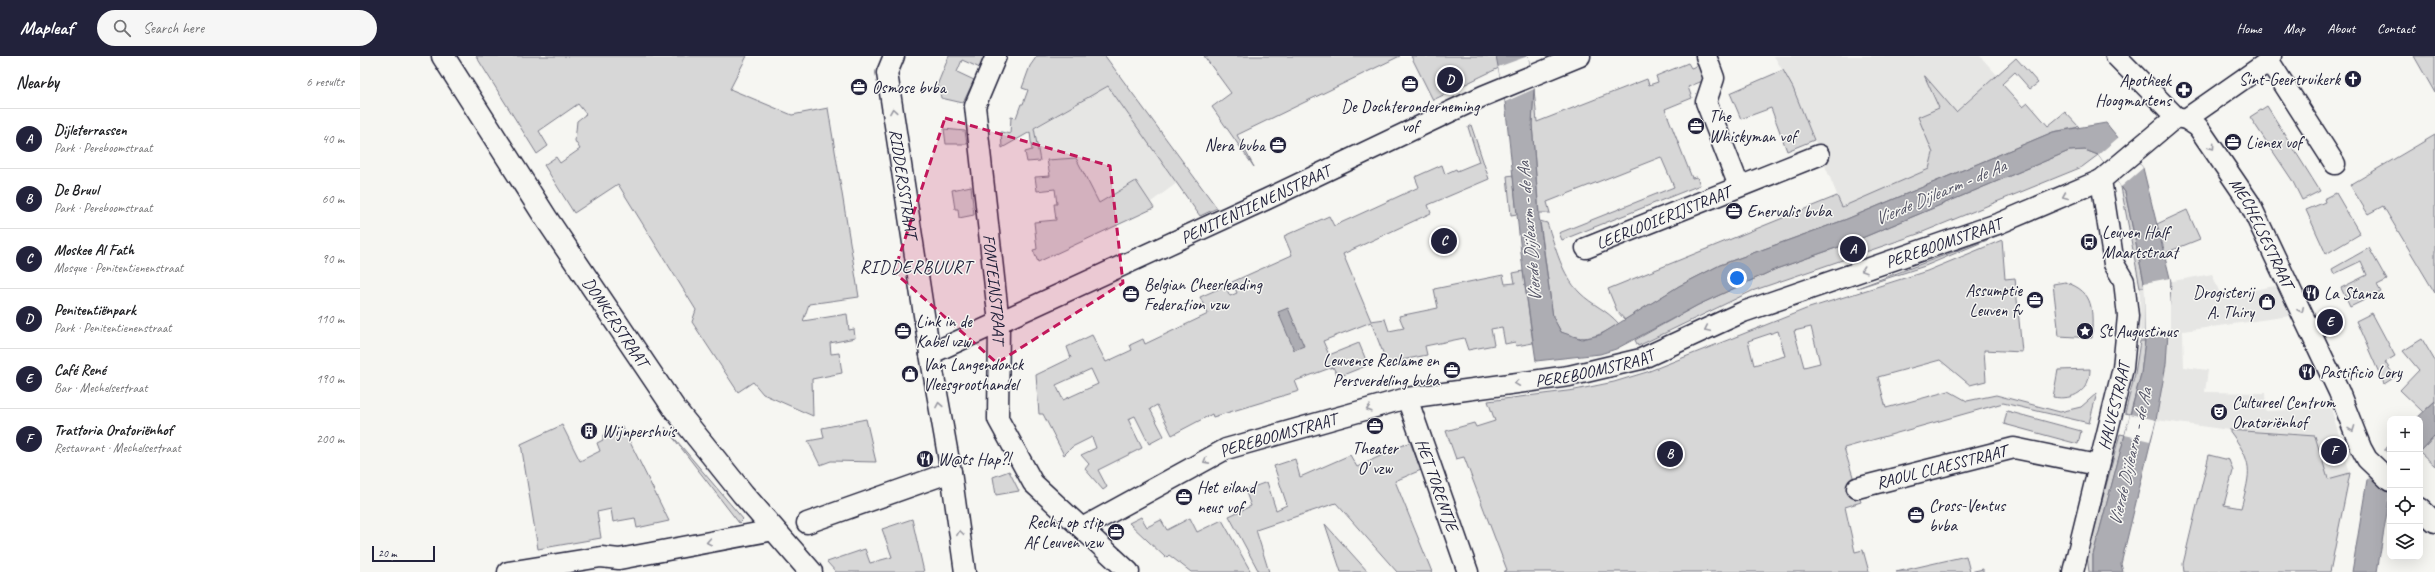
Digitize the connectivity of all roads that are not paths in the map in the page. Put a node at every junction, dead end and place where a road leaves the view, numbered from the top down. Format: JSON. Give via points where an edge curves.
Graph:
{"nodes":[{"id":1,"x":443,"y":56,"type":"edge"},
{"id":2,"x":894,"y":56,"type":"edge"},
{"id":3,"x":996,"y":56,"type":"edge"},
{"id":4,"x":1580,"y":56,"type":"edge"},
{"id":5,"x":1706,"y":56,"type":"edge"},
{"id":6,"x":2116,"y":56,"type":"edge"},
{"id":7,"x":2270,"y":58,"type":"edge"},
{"id":8,"x":2181,"y":118,"type":"junction"},
{"id":9,"x":1819,"y":155,"type":"dead end"},
{"id":10,"x":2335,"y":164,"type":"dead end"},
{"id":11,"x":2106,"y":176,"type":"junction"},
{"id":12,"x":1739,"y":186,"type":"junction"},
{"id":13,"x":1586,"y":248,"type":"dead end"},
{"id":14,"x":999,"y":323,"type":"junction"},
{"id":15,"x":930,"y":354,"type":"junction"},
{"id":16,"x":1407,"y":398,"type":"junction"},
{"id":17,"x":2097,"y":465,"type":"junction"},
{"id":18,"x":952,"y":472,"type":"junction"},
{"id":19,"x":2387,"y":478,"type":"edge"},
{"id":20,"x":1857,"y":488,"type":"dead end"},
{"id":21,"x":2423,"y":511,"type":"edge"},
{"id":22,"x":2435,"y":522,"type":"edge"},
{"id":23,"x":808,"y":523,"type":"dead end"},
{"id":24,"x":1082,"y":528,"type":"junction"},
{"id":25,"x":774,"y":530,"type":"junction"},
{"id":26,"x":508,"y":572,"type":"edge"},
{"id":27,"x":811,"y":572,"type":"edge"},
{"id":28,"x":965,"y":572,"type":"edge"},
{"id":29,"x":1129,"y":572,"type":"edge"},
{"id":30,"x":1468,"y":572,"type":"edge"},
{"id":31,"x":2073,"y":572,"type":"edge"}],
"edges":[{"from":1,"to":25,"type":"street","name":"DONKERSTRAAT","via":[[636,354],[674,408]]},
{"from":15,"to":2,"type":"street","name":"RIDDERSSTRAAT","one_way":true,"via":[[887,73]]},
{"from":3,"to":14,"type":"street","name":"FONTEINSTRAAT","via":[[975,106]]},
{"from":4,"to":14,"type":"street","name":"PENITENTIENENSTRAAT","via":[[1502,88]]},
{"from":5,"to":12,"type":"street","name":"LEERLOOIERIJSTRAAT","via":[[1714,78],[1706,102]]},
{"from":6,"to":8,"type":"street","name":"MECHELSESTRAAT"},
{"from":7,"to":8,"type":"street","name":"PEREBOOMSTRAAT"},
{"from":7,"to":10,"type":"street"},
{"from":8,"to":11,"type":"street","name":"PEREBOOMSTRAAT"},
{"from":8,"to":19,"type":"street","name":"MECHELSESTRAAT","one_way":true,"via":[[2198,127],[2250,202],[2339,392],[2361,448],[2373,465]]},
{"from":9,"to":12,"type":"street","name":"LEERLOOIERIJSTRAAT"},
{"from":11,"to":16,"type":"street","name":"PEREBOOMSTRAAT","one_way":true,"via":[[2000,223],[1743,312],[1641,359],[1569,376]]},
{"from":11,"to":17,"type":"street","name":"HALVESTRAAT","via":[[2114,264],[2124,281],[2128,316],[2122,368]]},
{"from":12,"to":13,"type":"street","name":"LEERLOOIERIJSTRAAT"},
{"from":14,"to":15,"type":"street","name":"PENITENTIENENSTRAAT"},
{"from":14,"to":24,"type":"street","name":"FONTEINSTRAAT","via":[[998,418],[1033,482]]},
{"from":18,"to":15,"type":"street","name":"RIDDERSSTRAAT","one_way":true},
{"from":16,"to":24,"type":"street","name":"PEREBOOMSTRAAT","one_way":true,"via":[[1226,450]]},
{"from":16,"to":30,"type":"street","name":"HET TORENTJE"},
{"from":17,"to":20,"type":"street","name":"RAOUL CLAESSTRAAT","via":[[2014,448]]},
{"from":17,"to":31,"type":"street","name":"HALVESTRAAT"},
{"from":18,"to":23,"type":"street"},
{"from":28,"to":18,"type":"street","name":"RIDDERSSTRAAT","one_way":true},
{"from":21,"to":22,"type":"street"},
{"from":24,"to":29,"type":"street","name":"FONTEINSTRAAT"},
{"from":25,"to":26,"type":"street","one_way":true,"via":[[619,559],[601,557]]},
{"from":25,"to":27,"type":"street","name":"DONKERSTRAAT"}]}
